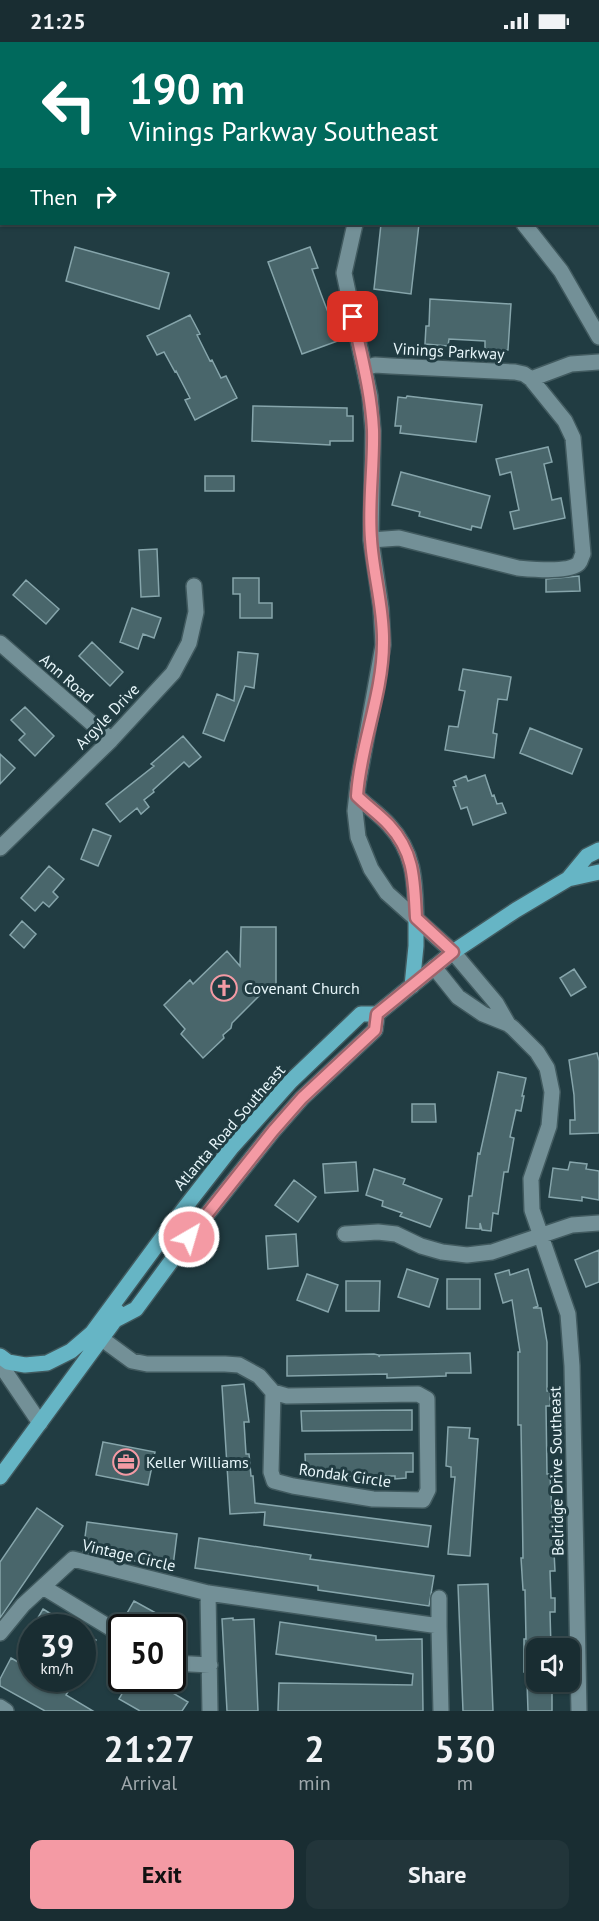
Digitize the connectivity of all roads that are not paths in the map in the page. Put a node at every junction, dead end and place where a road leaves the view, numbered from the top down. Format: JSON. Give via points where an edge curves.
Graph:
{"nodes":[{"id":1,"x":355,"y":225,"type":"edge"},
{"id":2,"x":525,"y":225,"type":"edge"},
{"id":3,"x":599,"y":337,"type":"edge"},
{"id":4,"x":599,"y":362,"type":"edge"},
{"id":5,"x":365,"y":368,"type":"junction"},
{"id":6,"x":531,"y":379,"type":"junction"},
{"id":7,"x":371,"y":540,"type":"junction"},
{"id":8,"x":194,"y":586,"type":"dead end"},
{"id":9,"x":0,"y":643,"type":"edge"},
{"id":10,"x":111,"y":740,"type":"junction"},
{"id":11,"x":357,"y":796,"type":"junction"},
{"id":12,"x":0,"y":848,"type":"edge"},
{"id":13,"x":599,"y":850,"type":"edge"},
{"id":14,"x":599,"y":873,"type":"edge"},
{"id":15,"x":568,"y":879,"type":"junction"},
{"id":16,"x":416,"y":918,"type":"junction"},
{"id":17,"x":453,"y":952,"type":"junction"},
{"id":18,"x":434,"y":967,"type":"junction"},
{"id":19,"x":411,"y":986,"type":"junction"},
{"id":20,"x":377,"y":1014,"type":"junction"},
{"id":21,"x":508,"y":1023,"type":"junction"},
{"id":22,"x":599,"y":1223,"type":"edge"},
{"id":23,"x":345,"y":1234,"type":"dead end"},
{"id":24,"x":540,"y":1236,"type":"junction"},
{"id":25,"x":120,"y":1294,"type":"junction"},
{"id":26,"x":115,"y":1320,"type":"junction"},
{"id":27,"x":102,"y":1340,"type":"junction"},
{"id":28,"x":0,"y":1356,"type":"edge"},
{"id":29,"x":0,"y":1364,"type":"edge"},
{"id":30,"x":273,"y":1392,"type":"junction"},
{"id":31,"x":40,"y":1423,"type":"junction"},
{"id":32,"x":0,"y":1477,"type":"edge"},
{"id":33,"x":43,"y":1587,"type":"junction"},
{"id":34,"x":208,"y":1593,"type":"junction"},
{"id":35,"x":438,"y":1598,"type":"dead end"},
{"id":36,"x":2,"y":1626,"type":"edge"},
{"id":37,"x":108,"y":1626,"type":"edge"},
{"id":38,"x":440,"y":1626,"type":"junction"},
{"id":39,"x":186,"y":1664,"type":"edge"},
{"id":40,"x":210,"y":1665,"type":"junction"},
{"id":41,"x":0,"y":1707,"type":"edge"},
{"id":42,"x":6,"y":1711,"type":"edge"},
{"id":43,"x":210,"y":1711,"type":"edge"},
{"id":44,"x":441,"y":1711,"type":"edge"},
{"id":45,"x":579,"y":1711,"type":"edge"}],
"edges":[{"from":1,"to":5,"type":"street","name":"Belridge Drive Southeast","via":[[344,273]]},
{"from":2,"to":3,"type":"street","via":[[561,271]]},
{"from":4,"to":6,"type":"street","via":[[571,364]]},
{"from":5,"to":6,"type":"street","name":"Vinings Parkway","via":[[375,365],[515,372]]},
{"from":5,"to":7,"type":"street","name":"Belridge Drive Southeast","via":[[373,430]]},
{"from":6,"to":7,"type":"street","via":[[565,421],[573,438],[583,545],[579,563],[563,569],[518,568],[408,540]]},
{"from":7,"to":11,"type":"street","name":"Belridge Drive Southeast","via":[[383,645]]},
{"from":8,"to":10,"type":"street","name":"Argyle Drive","via":[[196,612],[189,644],[173,673]]},
{"from":9,"to":10,"type":"street","name":"Ann Road"},
{"from":10,"to":12,"type":"street","name":"Argyle Drive"},
{"from":11,"to":16,"type":"street","name":"Belridge Drive Southeast","via":[[357,837],[366,859],[387,892]]},
{"from":11,"to":16,"type":"street","via":[[388,823],[408,851]]},
{"from":13,"to":15,"type":"main road","name":"Atlanta Road Southeast","via":[[587,856]]},
{"from":14,"to":15,"type":"main road","name":"Atlanta Road Southeast"},
{"from":15,"to":17,"type":"main road","name":"Atlanta Road Southeast"},
{"from":16,"to":17,"type":"street","name":"Belridge Drive Southeast"},
{"from":16,"to":19,"type":"main road"},
{"from":17,"to":18,"type":"main road","name":"Atlanta Road Southeast"},
{"from":17,"to":21,"type":"street","name":"Belridge Drive Southeast"},
{"from":18,"to":19,"type":"main road","name":"Atlanta Road Southeast"},
{"from":18,"to":21,"type":"street","name":"Belridge Drive Southeast","via":[[458,997],[483,1014]]},
{"from":19,"to":20,"type":"main road","name":"Atlanta Road Southeast"},
{"from":20,"to":25,"type":"main road","name":"Atlanta Road Southeast","via":[[362,1014],[284,1089],[232,1147]]},
{"from":20,"to":26,"type":"main road","name":"Atlanta Road Southeast","via":[[375,1030],[302,1098],[245,1165],[136,1309]]},
{"from":21,"to":24,"type":"street","name":"Belridge Drive Southeast","via":[[537,1052],[547,1068],[552,1092],[549,1126],[531,1179],[532,1210]]},
{"from":22,"to":24,"type":"street","via":[[572,1225]]},
{"from":23,"to":24,"type":"street","via":[[396,1234],[421,1246],[467,1255],[492,1252]]},
{"from":24,"to":45,"type":"street","name":"Belridge Drive Southeast","via":[[568,1314]]},
{"from":25,"to":26,"type":"main road","name":"Atlanta Road Southeast"},
{"from":25,"to":28,"type":"main road","via":[[92,1333],[71,1351],[47,1363],[25,1365]]},
{"from":26,"to":27,"type":"main road","name":"Atlanta Road Southeast"},
{"from":27,"to":30,"type":"street","via":[[132,1361],[147,1364],[238,1365],[259,1376]]},
{"from":27,"to":31,"type":"main road","name":"Atlanta Road Southeast"},
{"from":29,"to":31,"type":"street"},
{"from":30,"to":30,"type":"street","name":"Rondak Circle","via":[[287,1396],[418,1394],[427,1399],[428,1490],[423,1500],[373,1499],[274,1481]]},
{"from":31,"to":32,"type":"main road","name":"Atlanta Road Southeast"},
{"from":33,"to":34,"type":"street","name":"Vintage Circle","via":[[73,1559]]},
{"from":33,"to":36,"type":"street","name":"Vintage Circle"},
{"from":33,"to":37,"type":"street"},
{"from":34,"to":38,"type":"street","name":"Vintage Circle"},
{"from":34,"to":40,"type":"street"},
{"from":35,"to":38,"type":"street"},
{"from":38,"to":44,"type":"street"},
{"from":39,"to":40,"type":"street"},
{"from":40,"to":43,"type":"street"},
{"from":41,"to":42,"type":"street"}]}
